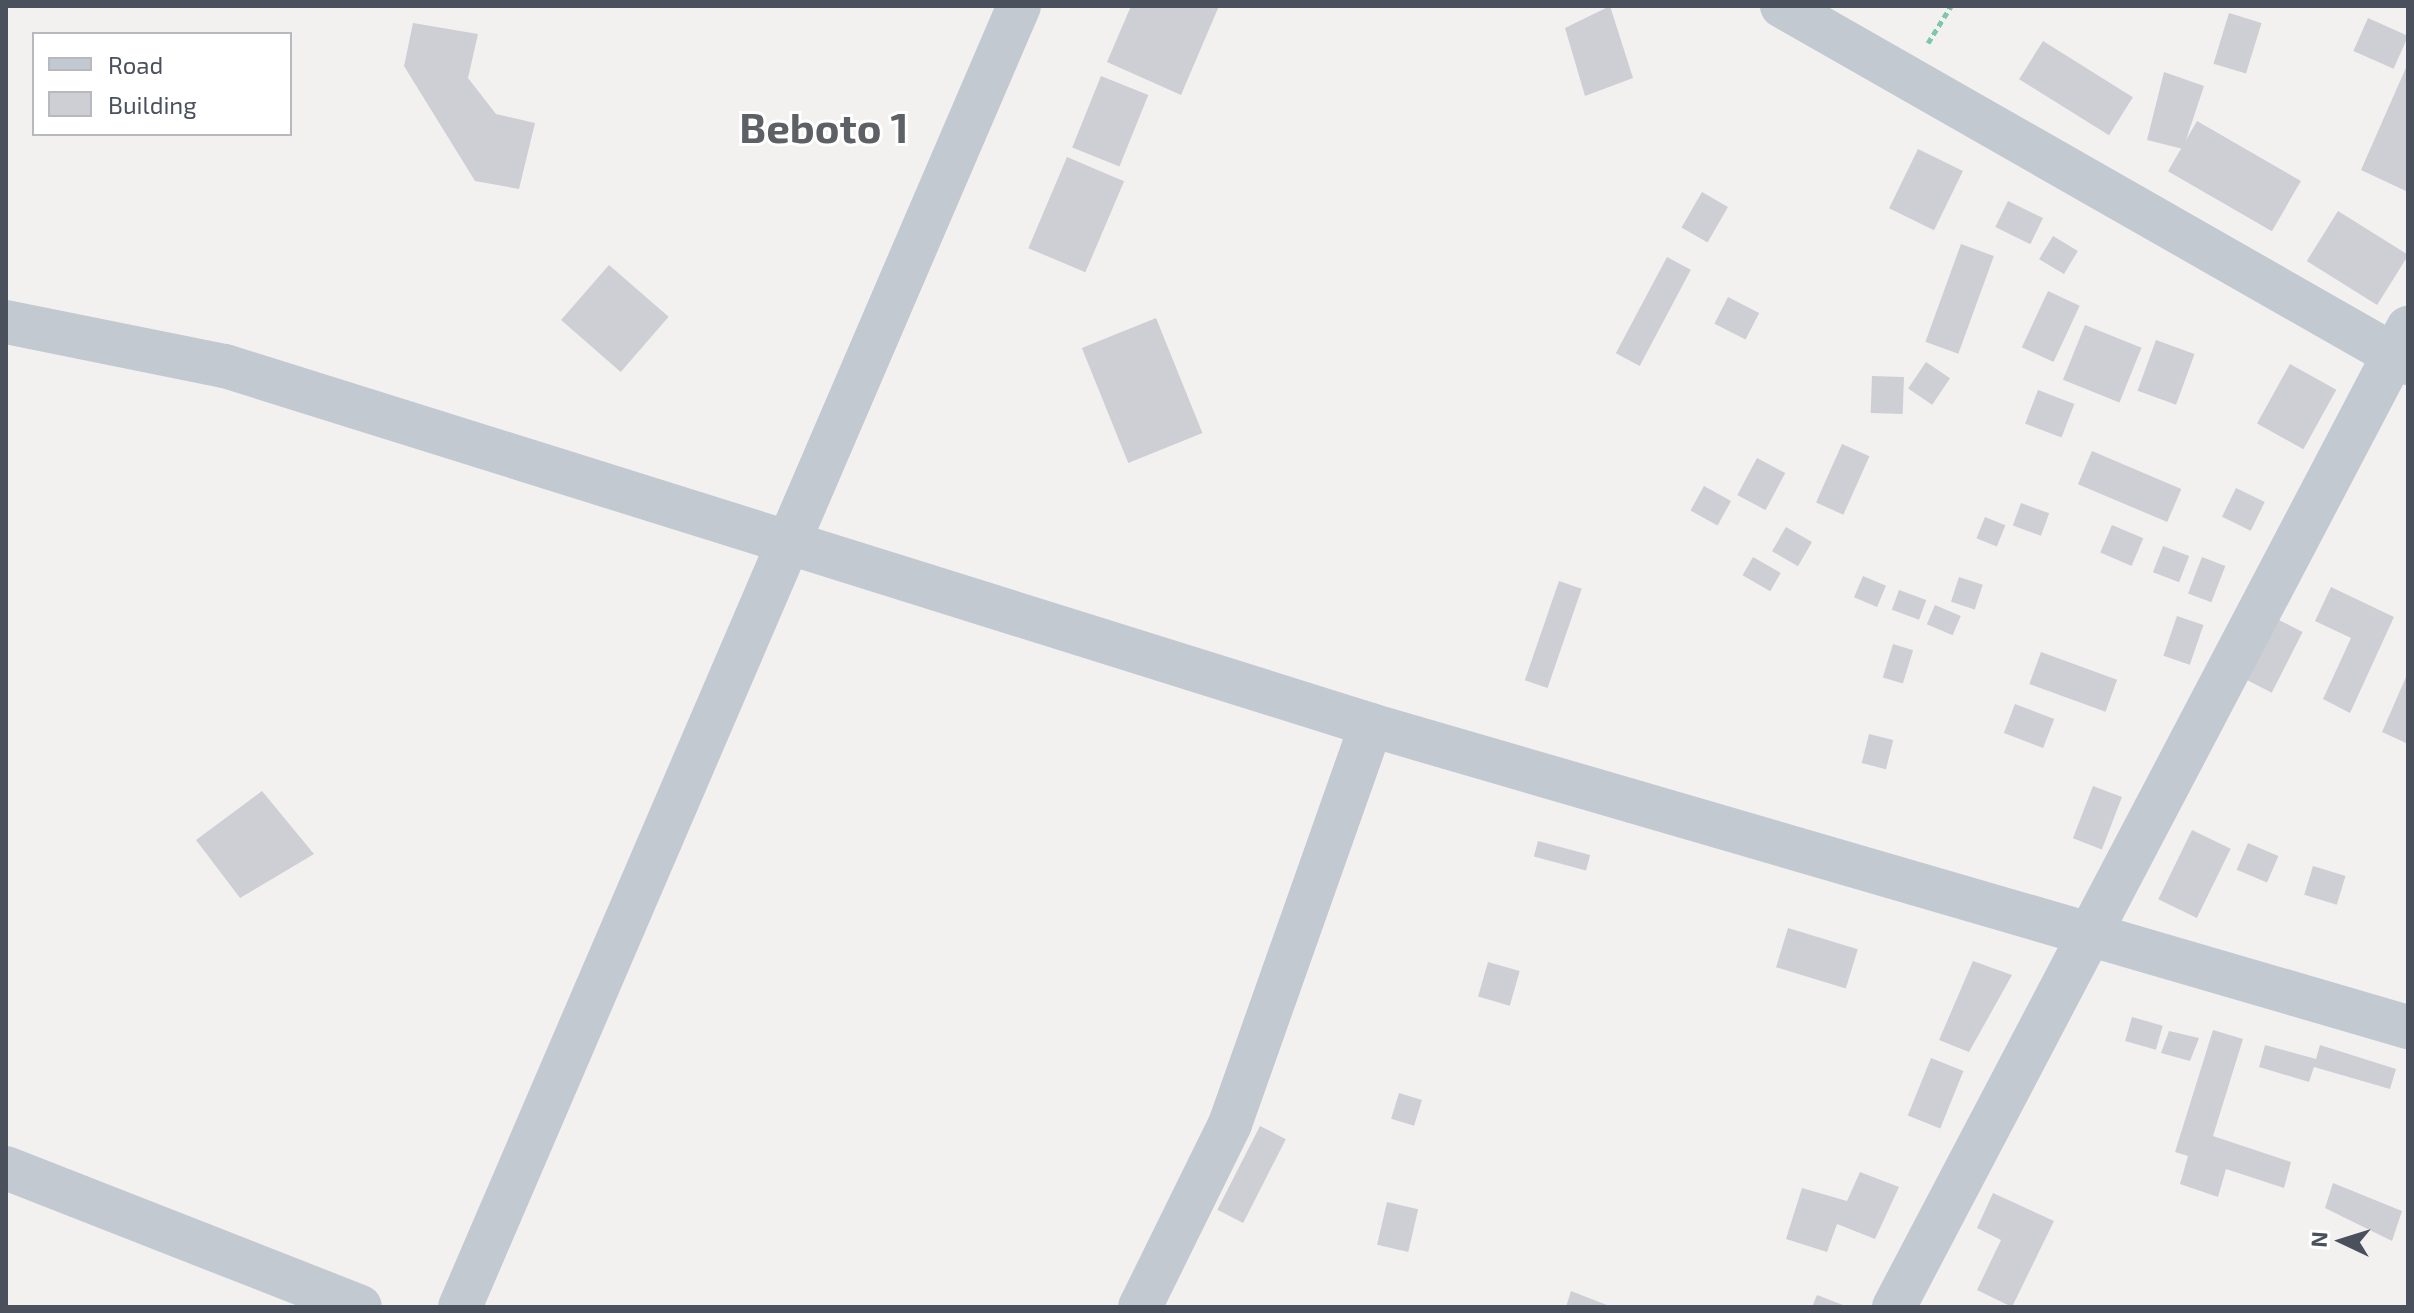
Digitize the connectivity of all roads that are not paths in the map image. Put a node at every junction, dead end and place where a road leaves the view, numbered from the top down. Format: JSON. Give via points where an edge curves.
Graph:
{"nodes":[{"id":1,"x":1019,"y":6,"type":"edge"},
{"id":2,"x":1782,"y":6,"type":"edge"},
{"id":3,"x":6,"y":322,"type":"edge"},
{"id":4,"x":2403,"y":348,"type":"edge"},
{"id":5,"x":790,"y":547,"type":"junction"},
{"id":6,"x":1371,"y":725,"type":"junction"},
{"id":7,"x":2086,"y":936,"type":"junction"},
{"id":8,"x":2408,"y":1027,"type":"edge"},
{"id":9,"x":6,"y":1168,"type":"edge"},
{"id":10,"x":360,"y":1307,"type":"edge"},
{"id":11,"x":460,"y":1307,"type":"edge"},
{"id":12,"x":1140,"y":1307,"type":"edge"},
{"id":13,"x":1894,"y":1307,"type":"edge"}],
"edges":[{"from":1,"to":5,"type":"street"},
{"from":2,"to":4,"type":"street"},
{"from":3,"to":5,"type":"street","via":[[225,366]]},
{"from":4,"to":7,"type":"street"},
{"from":5,"to":6,"type":"street"},
{"from":5,"to":11,"type":"street"},
{"from":6,"to":7,"type":"street"},
{"from":6,"to":12,"type":"street","via":[[1230,1124]]},
{"from":7,"to":8,"type":"street"},
{"from":7,"to":13,"type":"street"},
{"from":9,"to":10,"type":"street"}]}
